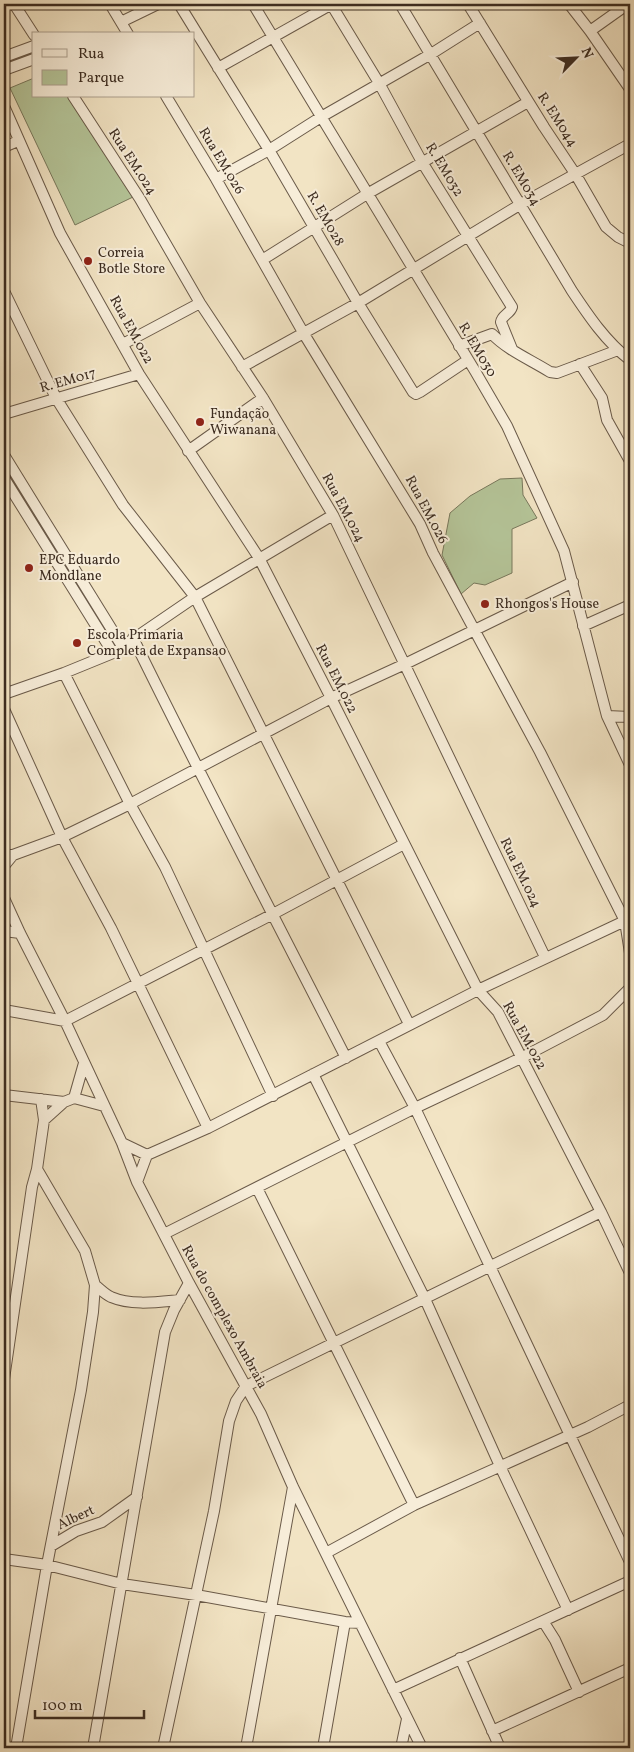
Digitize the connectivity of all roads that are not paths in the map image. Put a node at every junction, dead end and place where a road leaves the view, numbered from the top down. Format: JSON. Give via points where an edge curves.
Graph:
{"nodes":[{"id":1,"x":14,"y":4,"type":"edge"},
{"id":2,"x":110,"y":4,"type":"edge"},
{"id":3,"x":158,"y":4,"type":"edge"},
{"id":4,"x":179,"y":4,"type":"edge"},
{"id":5,"x":253,"y":4,"type":"edge"},
{"id":6,"x":332,"y":4,"type":"edge"},
{"id":7,"x":400,"y":4,"type":"edge"},
{"id":8,"x":468,"y":4,"type":"edge"},
{"id":9,"x":569,"y":4,"type":"edge"},
{"id":10,"x":628,"y":4,"type":"edge"},
{"id":11,"x":121,"y":22,"type":"junction"},
{"id":12,"x":480,"y":23,"type":"junction"},
{"id":13,"x":590,"y":30,"type":"junction"},
{"id":14,"x":32,"y":32,"type":"edge"},
{"id":15,"x":127,"y":32,"type":"edge"},
{"id":16,"x":272,"y":37,"type":"junction"},
{"id":17,"x":32,"y":47,"type":"edge"},
{"id":18,"x":431,"y":54,"type":"junction"},
{"id":19,"x":4,"y":57,"type":"edge"},
{"id":20,"x":32,"y":60,"type":"edge"},
{"id":21,"x":218,"y":68,"type":"junction"},
{"id":22,"x":4,"y":70,"type":"edge"},
{"id":23,"x":379,"y":84,"type":"junction"},
{"id":24,"x":630,"y":89,"type":"edge"},
{"id":25,"x":75,"y":98,"type":"edge"},
{"id":26,"x":167,"y":98,"type":"edge"},
{"id":27,"x":528,"y":102,"type":"junction"},
{"id":28,"x":4,"y":106,"type":"edge"},
{"id":29,"x":321,"y":117,"type":"junction"},
{"id":30,"x":476,"y":132,"type":"junction"},
{"id":31,"x":18,"y":141,"type":"junction"},
{"id":32,"x":630,"y":144,"type":"edge"},
{"id":33,"x":4,"y":147,"type":"edge"},
{"id":34,"x":269,"y":150,"type":"junction"},
{"id":35,"x":422,"y":162,"type":"junction"},
{"id":36,"x":576,"y":175,"type":"junction"},
{"id":37,"x":216,"y":179,"type":"junction"},
{"id":38,"x":367,"y":194,"type":"junction"},
{"id":39,"x":521,"y":204,"type":"junction"},
{"id":40,"x":313,"y":226,"type":"junction"},
{"id":41,"x":467,"y":236,"type":"junction"},
{"id":42,"x":630,"y":243,"type":"edge"},
{"id":43,"x":262,"y":260,"type":"junction"},
{"id":44,"x":413,"y":270,"type":"junction"},
{"id":45,"x":4,"y":291,"type":"edge"},
{"id":46,"x":200,"y":303,"type":"junction"},
{"id":47,"x":358,"y":303,"type":"junction"},
{"id":48,"x":304,"y":334,"type":"junction"},
{"id":49,"x":122,"y":344,"type":"junction"},
{"id":50,"x":459,"y":346,"type":"junction"},
{"id":51,"x":512,"y":349,"type":"junction"},
{"id":52,"x":618,"y":350,"type":"junction"},
{"id":53,"x":468,"y":360,"type":"junction"},
{"id":54,"x":630,"y":360,"type":"edge"},
{"id":55,"x":580,"y":364,"type":"junction"},
{"id":56,"x":242,"y":367,"type":"junction"},
{"id":57,"x":139,"y":374,"type":"junction"},
{"id":58,"x":56,"y":398,"type":"junction"},
{"id":59,"x":263,"y":398,"type":"junction"},
{"id":60,"x":4,"y":414,"type":"edge"},
{"id":61,"x":188,"y":451,"type":"junction"},
{"id":62,"x":4,"y":455,"type":"edge"},
{"id":63,"x":630,"y":461,"type":"edge"},
{"id":64,"x":4,"y":478,"type":"edge"},
{"id":65,"x":333,"y":515,"type":"junction"},
{"id":66,"x":259,"y":558,"type":"junction"},
{"id":67,"x":572,"y":582,"type":"junction"},
{"id":68,"x":195,"y":596,"type":"junction"},
{"id":69,"x":630,"y":605,"type":"edge"},
{"id":70,"x":583,"y":626,"type":"junction"},
{"id":71,"x":475,"y":630,"type":"junction"},
{"id":72,"x":133,"y":638,"type":"junction"},
{"id":73,"x":122,"y":646,"type":"junction"},
{"id":74,"x":113,"y":653,"type":"junction"},
{"id":75,"x":404,"y":664,"type":"junction"},
{"id":76,"x":64,"y":673,"type":"junction"},
{"id":77,"x":4,"y":694,"type":"edge"},
{"id":78,"x":331,"y":698,"type":"junction"},
{"id":79,"x":4,"y":709,"type":"edge"},
{"id":80,"x":607,"y":716,"type":"junction"},
{"id":81,"x":630,"y":717,"type":"edge"},
{"id":82,"x":263,"y":733,"type":"junction"},
{"id":83,"x":630,"y":765,"type":"edge"},
{"id":84,"x":197,"y":768,"type":"junction"},
{"id":85,"x":130,"y":804,"type":"junction"},
{"id":86,"x":62,"y":837,"type":"junction"},
{"id":87,"x":404,"y":844,"type":"junction"},
{"id":88,"x":8,"y":855,"type":"edge"},
{"id":89,"x":4,"y":866,"type":"edge"},
{"id":90,"x":336,"y":879,"type":"junction"},
{"id":91,"x":4,"y":898,"type":"edge"},
{"id":92,"x":273,"y":914,"type":"junction"},
{"id":93,"x":628,"y":920,"type":"edge"},
{"id":94,"x":4,"y":931,"type":"edge"},
{"id":95,"x":20,"y":933,"type":"junction"},
{"id":96,"x":205,"y":948,"type":"junction"},
{"id":97,"x":630,"y":953,"type":"edge"},
{"id":98,"x":545,"y":957,"type":"junction"},
{"id":99,"x":138,"y":983,"type":"junction"},
{"id":100,"x":630,"y":988,"type":"edge"},
{"id":101,"x":478,"y":990,"type":"junction"},
{"id":102,"x":4,"y":1010,"type":"edge"},
{"id":103,"x":65,"y":1021,"type":"junction"},
{"id":104,"x":410,"y":1024,"type":"junction"},
{"id":105,"x":379,"y":1041,"type":"junction"},
{"id":106,"x":346,"y":1058,"type":"junction"},
{"id":107,"x":521,"y":1058,"type":"junction"},
{"id":108,"x":84,"y":1063,"type":"junction"},
{"id":109,"x":313,"y":1074,"type":"junction"},
{"id":110,"x":4,"y":1095,"type":"edge"},
{"id":111,"x":273,"y":1096,"type":"junction"},
{"id":112,"x":41,"y":1099,"type":"junction"},
{"id":113,"x":69,"y":1100,"type":"junction"},
{"id":114,"x":104,"y":1106,"type":"junction"},
{"id":115,"x":415,"y":1108,"type":"junction"},
{"id":116,"x":44,"y":1120,"type":"junction"},
{"id":117,"x":208,"y":1128,"type":"junction"},
{"id":118,"x":122,"y":1143,"type":"junction"},
{"id":119,"x":346,"y":1143,"type":"junction"},
{"id":120,"x":147,"y":1155,"type":"junction"},
{"id":121,"x":37,"y":1169,"type":"junction"},
{"id":122,"x":137,"y":1182,"type":"junction"},
{"id":123,"x":257,"y":1188,"type":"junction"},
{"id":124,"x":601,"y":1212,"type":"junction"},
{"id":125,"x":164,"y":1234,"type":"junction"},
{"id":126,"x":490,"y":1266,"type":"junction"},
{"id":127,"x":630,"y":1273,"type":"edge"},
{"id":128,"x":189,"y":1283,"type":"junction"},
{"id":129,"x":95,"y":1285,"type":"junction"},
{"id":130,"x":425,"y":1298,"type":"junction"},
{"id":131,"x":180,"y":1300,"type":"junction"},
{"id":132,"x":334,"y":1343,"type":"junction"},
{"id":133,"x":4,"y":1379,"type":"edge"},
{"id":134,"x":246,"y":1386,"type":"junction"},
{"id":135,"x":630,"y":1404,"type":"edge"},
{"id":136,"x":571,"y":1434,"type":"junction"},
{"id":137,"x":500,"y":1466,"type":"junction"},
{"id":138,"x":293,"y":1486,"type":"junction"},
{"id":139,"x":137,"y":1497,"type":"junction"},
{"id":140,"x":414,"y":1505,"type":"junction"},
{"id":141,"x":51,"y":1546,"type":"junction"},
{"id":142,"x":326,"y":1554,"type":"junction"},
{"id":143,"x":4,"y":1560,"type":"edge"},
{"id":144,"x":630,"y":1562,"type":"edge"},
{"id":145,"x":47,"y":1565,"type":"junction"},
{"id":146,"x":630,"y":1581,"type":"edge"},
{"id":147,"x":122,"y":1584,"type":"junction"},
{"id":148,"x":196,"y":1595,"type":"junction"},
{"id":149,"x":271,"y":1609,"type":"junction"},
{"id":150,"x":568,"y":1610,"type":"junction"},
{"id":151,"x":543,"y":1621,"type":"junction"},
{"id":152,"x":345,"y":1622,"type":"junction"},
{"id":153,"x":360,"y":1622,"type":"junction"},
{"id":154,"x":460,"y":1658,"type":"junction"},
{"id":155,"x":630,"y":1668,"type":"edge"},
{"id":156,"x":393,"y":1690,"type":"junction"},
{"id":157,"x":579,"y":1692,"type":"junction"},
{"id":158,"x":407,"y":1719,"type":"junction"},
{"id":159,"x":492,"y":1731,"type":"junction"},
{"id":160,"x":16,"y":1748,"type":"edge"},
{"id":161,"x":93,"y":1748,"type":"edge"},
{"id":162,"x":164,"y":1748,"type":"edge"},
{"id":163,"x":246,"y":1748,"type":"edge"},
{"id":164,"x":323,"y":1748,"type":"edge"},
{"id":165,"x":401,"y":1748,"type":"edge"},
{"id":166,"x":422,"y":1748,"type":"edge"},
{"id":167,"x":500,"y":1748,"type":"edge"}],
"edges":[{"from":1,"to":14,"type":"street"},
{"from":2,"to":11,"type":"street"},
{"from":3,"to":11,"type":"street"},
{"from":4,"to":21,"type":"street","name":"R. EM028"},
{"from":5,"to":16,"type":"street","name":"R. EM030"},
{"from":6,"to":16,"type":"street"},
{"from":6,"to":23,"type":"street","name":"R. EM032"},
{"from":7,"to":18,"type":"street","name":"R. EM034"},
{"from":8,"to":12,"type":"street","name":"R. EM044"},
{"from":9,"to":13,"type":"street"},
{"from":10,"to":13,"type":"street"},
{"from":11,"to":15,"type":"street"},
{"from":12,"to":18,"type":"street"},
{"from":12,"to":27,"type":"street","name":"R. EM044"},
{"from":13,"to":24,"type":"street"},
{"from":16,"to":21,"type":"street"},
{"from":16,"to":29,"type":"street","name":"R. EM030"},
{"from":17,"to":19,"type":"street"},
{"from":18,"to":23,"type":"street"},
{"from":18,"to":30,"type":"street","name":"R. EM034"},
{"from":20,"to":22,"type":"street"},
{"from":21,"to":34,"type":"street","name":"R. EM028"},
{"from":23,"to":29,"type":"street"},
{"from":23,"to":35,"type":"street","name":"R. EM032"},
{"from":25,"to":46,"type":"street","name":"Rua EM.024","via":[[140,199]]},
{"from":26,"to":37,"type":"street","name":"Rua EM.026"},
{"from":27,"to":30,"type":"street"},
{"from":27,"to":36,"type":"street","name":"R. EM044"},
{"from":28,"to":31,"type":"street","name":"Rua EM.022"},
{"from":29,"to":34,"type":"street"},
{"from":29,"to":38,"type":"street","name":"R. EM030"},
{"from":30,"to":35,"type":"street"},
{"from":30,"to":39,"type":"street","name":"R. EM034"},
{"from":31,"to":33,"type":"street"},
{"from":31,"to":49,"type":"street","name":"Rua EM.022","via":[[60,233]]},
{"from":32,"to":36,"type":"street"},
{"from":34,"to":37,"type":"street"},
{"from":34,"to":40,"type":"street","name":"R. EM028"},
{"from":35,"to":38,"type":"street"},
{"from":35,"to":41,"type":"street","name":"R. EM032"},
{"from":36,"to":39,"type":"street"},
{"from":36,"to":42,"type":"street","name":"R. EM044","via":[[606,227]]},
{"from":37,"to":43,"type":"street","name":"Rua EM.026"},
{"from":38,"to":40,"type":"street"},
{"from":38,"to":44,"type":"street","name":"R. EM030"},
{"from":39,"to":41,"type":"street"},
{"from":39,"to":52,"type":"street","name":"R. EM034","via":[[585,311]]},
{"from":40,"to":43,"type":"street"},
{"from":40,"to":47,"type":"street","name":"R. EM028"},
{"from":41,"to":44,"type":"street"},
{"from":41,"to":51,"type":"street","name":"R. EM032","via":[[512,307],[501,322]]},
{"from":43,"to":48,"type":"street","name":"Rua EM.026"},
{"from":44,"to":47,"type":"street"},
{"from":44,"to":50,"type":"street","name":"R. EM030"},
{"from":45,"to":58,"type":"street"},
{"from":46,"to":49,"type":"street"},
{"from":46,"to":56,"type":"street","name":"Rua EM.024"},
{"from":47,"to":48,"type":"street"},
{"from":47,"to":53,"type":"street","name":"R. EM028","via":[[416,394]]},
{"from":48,"to":56,"type":"street"},
{"from":48,"to":71,"type":"street","name":"Rua EM.026","via":[[420,524]]},
{"from":49,"to":57,"type":"street","name":"Rua EM.022"},
{"from":50,"to":51,"type":"street","via":[[492,334],[502,345]]},
{"from":50,"to":53,"type":"street","name":"R. EM030"},
{"from":51,"to":55,"type":"street","via":[[550,372],[557,373]]},
{"from":52,"to":54,"type":"street","name":"R. EM034"},
{"from":52,"to":55,"type":"street"},
{"from":53,"to":67,"type":"street","name":"R. EM030","via":[[507,426],[564,551]]},
{"from":55,"to":63,"type":"street","via":[[602,398],[607,420]]},
{"from":56,"to":59,"type":"street","name":"Rua EM.024"},
{"from":57,"to":58,"type":"street","name":"R. EM017"},
{"from":57,"to":61,"type":"street","name":"Rua EM.022"},
{"from":58,"to":60,"type":"street","name":"R. EM017"},
{"from":58,"to":68,"type":"street","via":[[123,505]]},
{"from":59,"to":61,"type":"street"},
{"from":59,"to":65,"type":"street","name":"Rua EM.024"},
{"from":61,"to":66,"type":"street","name":"Rua EM.022"},
{"from":62,"to":73,"type":"street"},
{"from":64,"to":74,"type":"street"},
{"from":65,"to":66,"type":"street"},
{"from":65,"to":75,"type":"street","name":"Rua EM.024"},
{"from":66,"to":68,"type":"street"},
{"from":66,"to":78,"type":"street","name":"Rua EM.022"},
{"from":67,"to":70,"type":"street","name":"R. EM030"},
{"from":67,"to":71,"type":"street"},
{"from":68,"to":72,"type":"street"},
{"from":68,"to":82,"type":"street"},
{"from":69,"to":70,"type":"street"},
{"from":70,"to":80,"type":"street","name":"R. EM030"},
{"from":71,"to":75,"type":"street"},
{"from":71,"to":93,"type":"street","name":"Rua EM.026"},
{"from":72,"to":73,"type":"street"},
{"from":72,"to":84,"type":"street"},
{"from":73,"to":74,"type":"street"},
{"from":74,"to":76,"type":"street"},
{"from":75,"to":78,"type":"street"},
{"from":75,"to":98,"type":"street","name":"Rua EM.024"},
{"from":76,"to":77,"type":"street"},
{"from":76,"to":85,"type":"street"},
{"from":78,"to":82,"type":"street"},
{"from":78,"to":87,"type":"street","name":"Rua EM.022"},
{"from":79,"to":86,"type":"street"},
{"from":80,"to":81,"type":"street"},
{"from":80,"to":83,"type":"street","name":"R. EM030"},
{"from":82,"to":84,"type":"street"},
{"from":82,"to":90,"type":"street"},
{"from":84,"to":85,"type":"street"},
{"from":84,"to":92,"type":"street"},
{"from":85,"to":86,"type":"street"},
{"from":85,"to":96,"type":"street"},
{"from":86,"to":88,"type":"street"},
{"from":86,"to":99,"type":"street"},
{"from":87,"to":90,"type":"street"},
{"from":87,"to":101,"type":"street","name":"Rua EM.022"},
{"from":88,"to":89,"type":"street"},
{"from":90,"to":92,"type":"street"},
{"from":90,"to":104,"type":"street"},
{"from":91,"to":95,"type":"street","name":"Rua do complexo Ambraia"},
{"from":92,"to":96,"type":"street"},
{"from":92,"to":106,"type":"street"},
{"from":93,"to":97,"type":"street","name":"Rua EM.026"},
{"from":93,"to":98,"type":"street"},
{"from":94,"to":95,"type":"street"},
{"from":95,"to":103,"type":"street","name":"Rua do complexo Ambraia"},
{"from":96,"to":99,"type":"street"},
{"from":96,"to":111,"type":"street"},
{"from":98,"to":101,"type":"street"},
{"from":99,"to":103,"type":"street"},
{"from":99,"to":117,"type":"street"},
{"from":100,"to":107,"type":"street","via":[[603,1015]]},
{"from":101,"to":104,"type":"street"},
{"from":101,"to":107,"type":"street","name":"Rua EM.022","via":[[498,1012]]},
{"from":102,"to":103,"type":"street"},
{"from":103,"to":108,"type":"street","name":"Rua do complexo Ambraia"},
{"from":104,"to":105,"type":"street"},
{"from":105,"to":106,"type":"street"},
{"from":105,"to":115,"type":"street"},
{"from":106,"to":109,"type":"street"},
{"from":107,"to":115,"type":"street"},
{"from":107,"to":124,"type":"street","name":"Rua EM.022"},
{"from":108,"to":113,"type":"street"},
{"from":108,"to":114,"type":"street","name":"Rua do complexo Ambraia"},
{"from":109,"to":111,"type":"street"},
{"from":109,"to":119,"type":"street"},
{"from":110,"to":112,"type":"street"},
{"from":111,"to":117,"type":"street"},
{"from":112,"to":113,"type":"street"},
{"from":112,"to":116,"type":"street"},
{"from":113,"to":114,"type":"street"},
{"from":113,"to":116,"type":"street"},
{"from":114,"to":118,"type":"street","name":"Rua do complexo Ambraia"},
{"from":115,"to":119,"type":"street"},
{"from":115,"to":126,"type":"street"},
{"from":116,"to":121,"type":"street"},
{"from":117,"to":120,"type":"street"},
{"from":118,"to":120,"type":"street"},
{"from":118,"to":122,"type":"street","name":"Rua do complexo Ambraia"},
{"from":119,"to":123,"type":"street"},
{"from":119,"to":130,"type":"street"},
{"from":120,"to":122,"type":"street"},
{"from":121,"to":129,"type":"street","via":[[85,1251]]},
{"from":121,"to":133,"type":"street"},
{"from":122,"to":125,"type":"street","name":"Rua do complexo Ambraia"},
{"from":123,"to":125,"type":"street"},
{"from":123,"to":132,"type":"street"},
{"from":124,"to":126,"type":"street"},
{"from":124,"to":127,"type":"street","name":"Rua EM.022"},
{"from":125,"to":128,"type":"street","name":"Rua do complexo Ambraia"},
{"from":126,"to":130,"type":"street"},
{"from":126,"to":136,"type":"street"},
{"from":128,"to":131,"type":"street"},
{"from":128,"to":134,"type":"street","name":"Rua do complexo Ambraia"},
{"from":129,"to":131,"type":"street","via":[[115,1298],[146,1303]]},
{"from":129,"to":141,"type":"street","via":[[81,1390]]},
{"from":130,"to":132,"type":"street"},
{"from":130,"to":137,"type":"street"},
{"from":131,"to":139,"type":"street","via":[[165,1332]]},
{"from":132,"to":134,"type":"street"},
{"from":132,"to":140,"type":"street"},
{"from":134,"to":138,"type":"street","name":"Rua do complexo Ambraia"},
{"from":134,"to":148,"type":"street","via":[[229,1421]]},
{"from":135,"to":136,"type":"street"},
{"from":136,"to":137,"type":"street"},
{"from":136,"to":144,"type":"street"},
{"from":137,"to":140,"type":"street"},
{"from":137,"to":150,"type":"street"},
{"from":138,"to":142,"type":"street","name":"Rua do complexo Ambraia"},
{"from":138,"to":149,"type":"street"},
{"from":139,"to":141,"type":"street","name":"Albert","via":[[102,1522],[76,1531]]},
{"from":139,"to":147,"type":"street"},
{"from":140,"to":142,"type":"street"},
{"from":141,"to":145,"type":"street"},
{"from":142,"to":153,"type":"street","name":"Rua do complexo Ambraia"},
{"from":143,"to":145,"type":"street"},
{"from":145,"to":147,"type":"street"},
{"from":145,"to":160,"type":"street"},
{"from":146,"to":150,"type":"street"},
{"from":147,"to":148,"type":"street"},
{"from":147,"to":161,"type":"street"},
{"from":148,"to":149,"type":"street"},
{"from":148,"to":162,"type":"street"},
{"from":149,"to":152,"type":"street"},
{"from":149,"to":163,"type":"street"},
{"from":150,"to":151,"type":"street"},
{"from":151,"to":154,"type":"street"},
{"from":151,"to":157,"type":"street"},
{"from":152,"to":153,"type":"street"},
{"from":152,"to":164,"type":"street"},
{"from":153,"to":156,"type":"street","name":"Rua do complexo Ambraia"},
{"from":154,"to":156,"type":"street"},
{"from":154,"to":159,"type":"street"},
{"from":155,"to":157,"type":"street"},
{"from":156,"to":158,"type":"street","name":"Rua do complexo Ambraia"},
{"from":157,"to":159,"type":"street"},
{"from":158,"to":165,"type":"street"},
{"from":158,"to":166,"type":"street","name":"Rua do complexo Ambraia"},
{"from":159,"to":167,"type":"street"}]}
